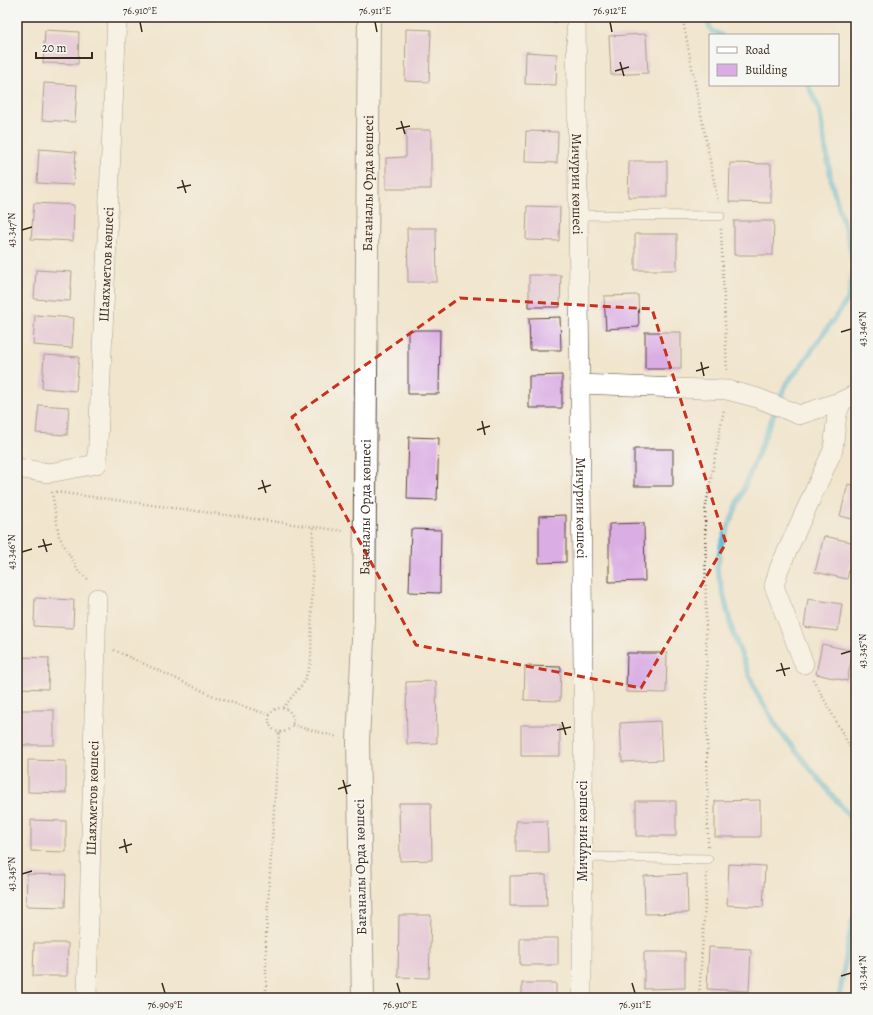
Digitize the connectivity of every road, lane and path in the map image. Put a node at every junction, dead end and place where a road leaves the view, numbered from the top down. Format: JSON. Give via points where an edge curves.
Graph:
{"nodes":[{"id":1,"x":117,"y":17,"type":"edge"},
{"id":2,"x":369,"y":17,"type":"edge"},
{"id":3,"x":576,"y":17,"type":"edge"},
{"id":4,"x":684,"y":17,"type":"edge"},
{"id":5,"x":577,"y":215,"type":"junction"},
{"id":6,"x":720,"y":216,"type":"junction"},
{"id":7,"x":580,"y":384,"type":"junction"},
{"id":8,"x":728,"y":390,"type":"junction"},
{"id":9,"x":849,"y":397,"type":"edge"},
{"id":10,"x":17,"y":468,"type":"edge"},
{"id":11,"x":49,"y":485,"type":"junction"},
{"id":12,"x":313,"y":526,"type":"junction"},
{"id":13,"x":365,"y":533,"type":"junction"},
{"id":14,"x":97,"y":598,"type":"joint"},
{"id":15,"x":96,"y":641,"type":"junction"},
{"id":16,"x":804,"y":664,"type":"joint"},
{"id":17,"x":283,"y":708,"type":"junction"},
{"id":18,"x":270,"y":715,"type":"junction"},
{"id":19,"x":292,"y":725,"type":"junction"},
{"id":20,"x":279,"y":732,"type":"junction"},
{"id":21,"x":358,"y":741,"type":"junction"},
{"id":22,"x":856,"y":758,"type":"edge"},
{"id":23,"x":582,"y":857,"type":"junction"},
{"id":24,"x":708,"y":858,"type":"junction"},
{"id":25,"x":88,"y":998,"type":"edge"},
{"id":26,"x":266,"y":998,"type":"edge"},
{"id":27,"x":363,"y":998,"type":"edge"},
{"id":28,"x":582,"y":998,"type":"edge"},
{"id":29,"x":699,"y":998,"type":"edge"}],
"edges":[{"from":1,"to":11,"type":"street","name":"Шаяхметов көшесі","via":[[97,464]]},
{"from":2,"to":13,"type":"street","name":"Бағаналы Орда көшесі"},
{"from":3,"to":5,"type":"street","name":"Мичурин көшесі"},
{"from":4,"to":6,"type":"path"},
{"from":5,"to":6,"type":"lane"},
{"from":5,"to":7,"type":"street","name":"Мичурин көшесі"},
{"from":6,"to":8,"type":"path"},
{"from":7,"to":8,"type":"street"},
{"from":7,"to":23,"type":"street","name":"Мичурин көшесі"},
{"from":8,"to":9,"type":"street","via":[[758,398],[800,415]]},
{"from":8,"to":24,"type":"path","via":[[705,511]]},
{"from":9,"to":16,"type":"street","via":[[837,414],[833,450],[778,569],[774,586]]},
{"from":10,"to":11,"type":"street"},
{"from":11,"to":12,"type":"path"},
{"from":11,"to":14,"type":"path","via":[[59,536],[79,572],[90,581]]},
{"from":12,"to":13,"type":"path"},
{"from":12,"to":17,"type":"path","via":[[311,662],[304,682]]},
{"from":13,"to":21,"type":"street","name":"Бағаналы Орда көшесі"},
{"from":14,"to":15,"type":"street","name":"Шаяхметов көшесі"},
{"from":15,"to":18,"type":"path","via":[[218,698]]},
{"from":15,"to":25,"type":"street","name":"Шаяхметов көшесі"},
{"from":16,"to":22,"type":"path"},
{"from":17,"to":18,"type":"path","via":[[273,711]]},
{"from":17,"to":19,"type":"path","via":[[292,715]]},
{"from":18,"to":20,"type":"path","via":[[270,726]]},
{"from":19,"to":20,"type":"path","via":[[289,730]]},
{"from":19,"to":21,"type":"path"},
{"from":20,"to":26,"type":"path","via":[[266,934]]},
{"from":21,"to":27,"type":"street","name":"Бағаналы Орда көшесі"},
{"from":23,"to":24,"type":"lane"},
{"from":23,"to":28,"type":"street","name":"Мичурин көшесі"},
{"from":24,"to":29,"type":"path"}]}
